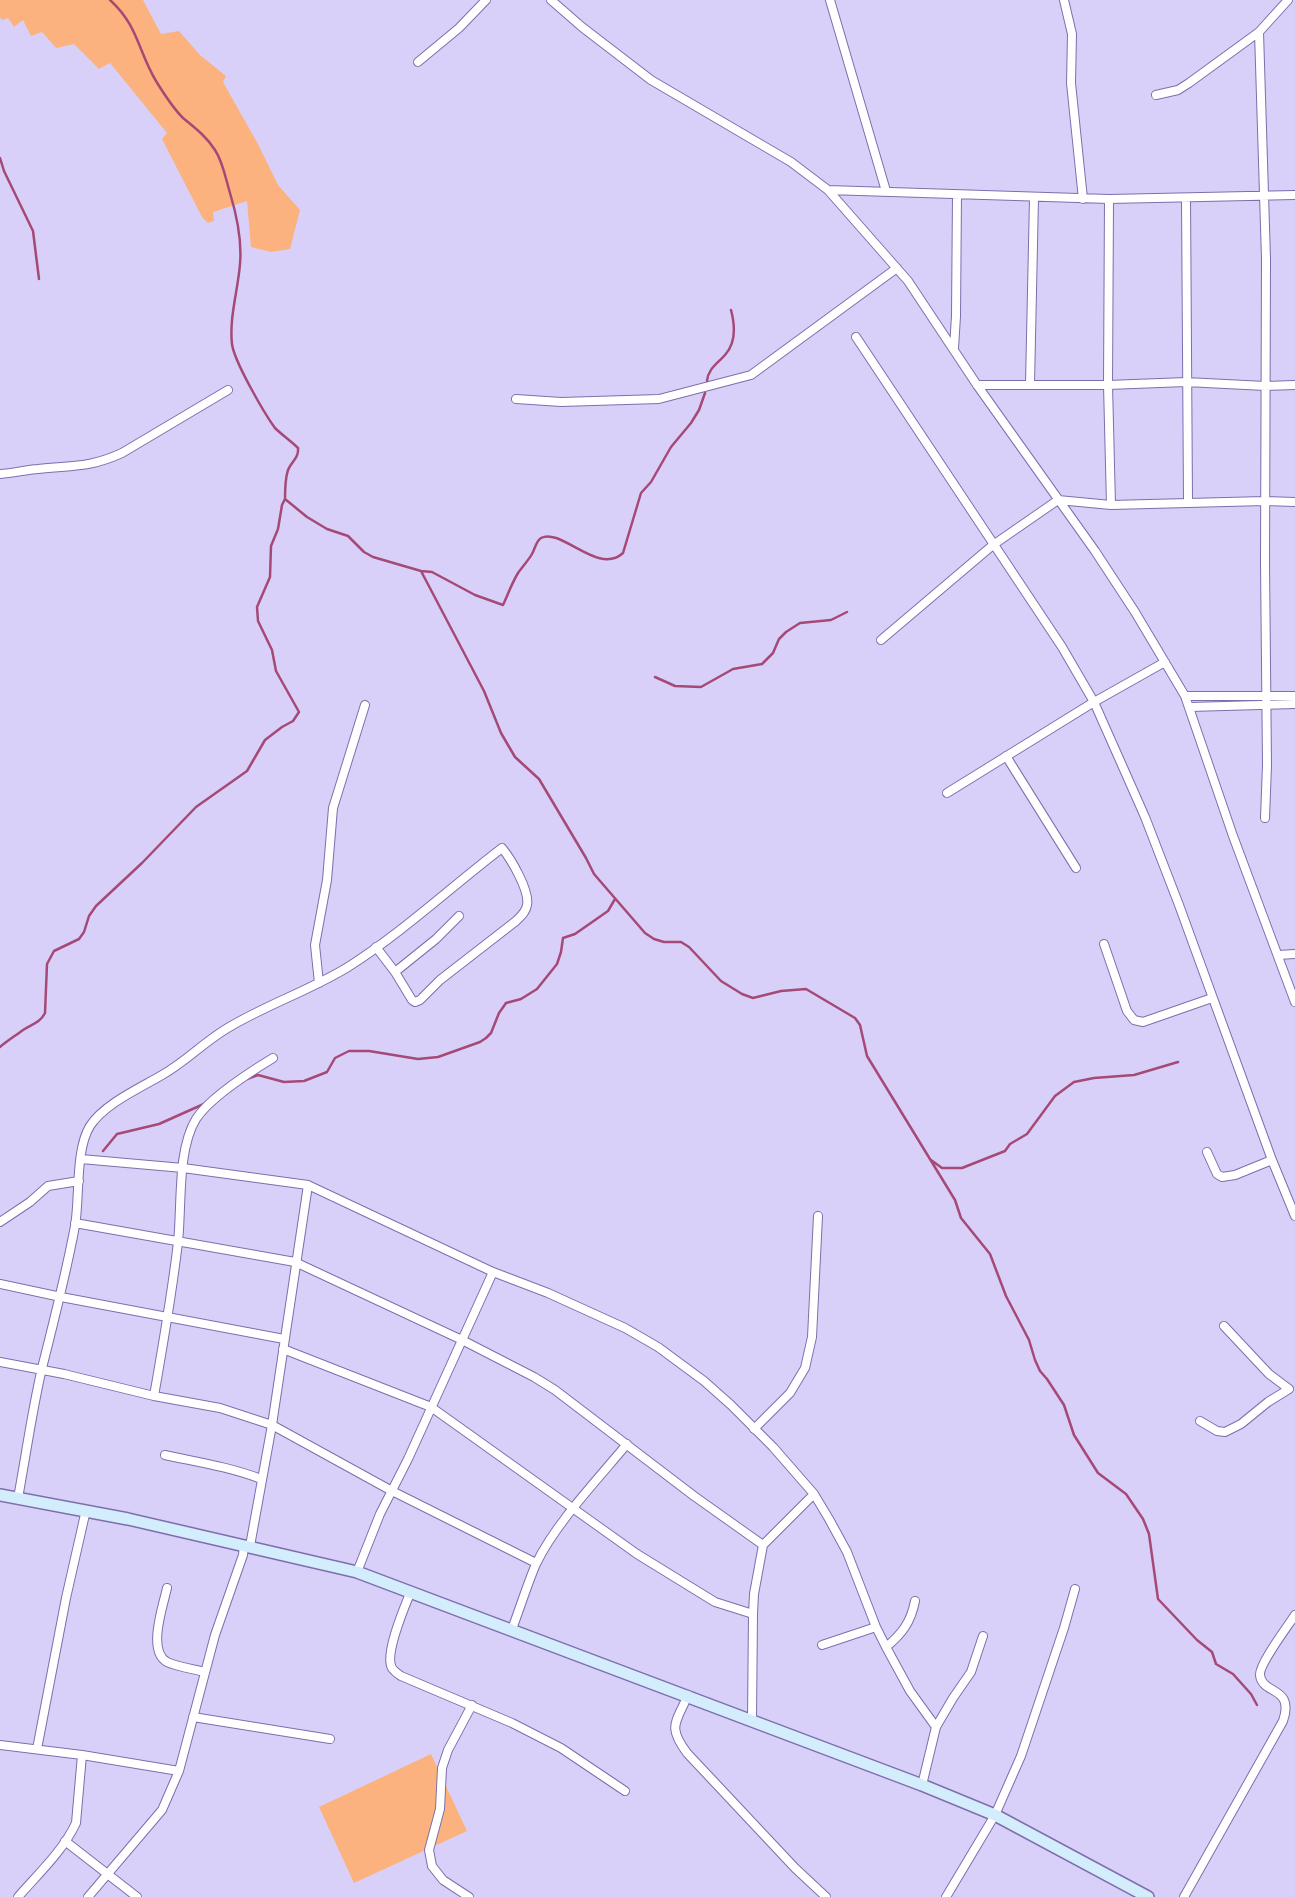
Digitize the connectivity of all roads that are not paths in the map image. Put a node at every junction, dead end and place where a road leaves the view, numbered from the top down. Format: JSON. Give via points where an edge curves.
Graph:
{"nodes":[{"id":1,"x":486,"y":0,"type":"edge"},
{"id":2,"x":552,"y":0,"type":"edge"},
{"id":3,"x":830,"y":0,"type":"edge"},
{"id":4,"x":1064,"y":0,"type":"edge"},
{"id":5,"x":1288,"y":0,"type":"edge"},
{"id":6,"x":1259,"y":32,"type":"junction"},
{"id":7,"x":418,"y":62,"type":"dead end"},
{"id":8,"x":1156,"y":96,"type":"dead end"},
{"id":9,"x":828,"y":190,"type":"junction"},
{"id":10,"x":886,"y":191,"type":"junction"},
{"id":11,"x":956,"y":195,"type":"junction"},
{"id":12,"x":1264,"y":195,"type":"junction"},
{"id":13,"x":1295,"y":195,"type":"edge"},
{"id":14,"x":1034,"y":198,"type":"junction"},
{"id":15,"x":1186,"y":198,"type":"junction"},
{"id":16,"x":1084,"y":199,"type":"junction"},
{"id":17,"x":1109,"y":199,"type":"junction"},
{"id":18,"x":897,"y":268,"type":"junction"},
{"id":19,"x":856,"y":338,"type":"dead end"},
{"id":20,"x":954,"y":348,"type":"junction"},
{"id":21,"x":1186,"y":382,"type":"junction"},
{"id":22,"x":1030,"y":384,"type":"junction"},
{"id":23,"x":977,"y":385,"type":"junction"},
{"id":24,"x":1108,"y":385,"type":"junction"},
{"id":25,"x":1295,"y":385,"type":"edge"},
{"id":26,"x":1265,"y":386,"type":"junction"},
{"id":27,"x":228,"y":390,"type":"dead end"},
{"id":28,"x":516,"y":399,"type":"dead end"},
{"id":29,"x":0,"y":474,"type":"edge"},
{"id":30,"x":1058,"y":500,"type":"junction"},
{"id":31,"x":1265,"y":501,"type":"junction"},
{"id":32,"x":1188,"y":502,"type":"junction"},
{"id":33,"x":1295,"y":502,"type":"edge"},
{"id":34,"x":1111,"y":505,"type":"junction"},
{"id":35,"x":993,"y":545,"type":"junction"},
{"id":36,"x":881,"y":640,"type":"dead end"},
{"id":37,"x":1165,"y":662,"type":"junction"},
{"id":38,"x":1185,"y":696,"type":"junction"},
{"id":39,"x":1295,"y":696,"type":"edge"},
{"id":40,"x":1266,"y":699,"type":"junction"},
{"id":41,"x":1094,"y":702,"type":"junction"},
{"id":42,"x":1295,"y":704,"type":"edge"},
{"id":43,"x":364,"y":705,"type":"dead end"},
{"id":44,"x":1190,"y":707,"type":"junction"},
{"id":45,"x":1006,"y":756,"type":"junction"},
{"id":46,"x":947,"y":794,"type":"dead end"},
{"id":47,"x":1265,"y":818,"type":"dead end"},
{"id":48,"x":1076,"y":868,"type":"dead end"},
{"id":49,"x":459,"y":916,"type":"dead end"},
{"id":50,"x":1104,"y":944,"type":"dead end"},
{"id":51,"x":376,"y":947,"type":"junction"},
{"id":52,"x":1295,"y":954,"type":"edge"},
{"id":53,"x":1278,"y":955,"type":"junction"},
{"id":54,"x":395,"y":972,"type":"junction"},
{"id":55,"x":319,"y":983,"type":"junction"},
{"id":56,"x":1212,"y":998,"type":"junction"},
{"id":57,"x":1295,"y":1002,"type":"edge"},
{"id":58,"x":273,"y":1058,"type":"dead end"},
{"id":59,"x":1207,"y":1152,"type":"dead end"},
{"id":60,"x":81,"y":1159,"type":"junction"},
{"id":61,"x":1272,"y":1160,"type":"junction"},
{"id":62,"x":183,"y":1168,"type":"junction"},
{"id":63,"x":79,"y":1181,"type":"junction"},
{"id":64,"x":308,"y":1185,"type":"junction"},
{"id":65,"x":818,"y":1216,"type":"dead end"},
{"id":66,"x":1295,"y":1216,"type":"edge"},
{"id":67,"x":0,"y":1222,"type":"edge"},
{"id":68,"x":75,"y":1223,"type":"junction"},
{"id":69,"x":178,"y":1241,"type":"junction"},
{"id":70,"x":295,"y":1262,"type":"junction"},
{"id":71,"x":493,"y":1272,"type":"junction"},
{"id":72,"x":0,"y":1284,"type":"edge"},
{"id":73,"x":61,"y":1297,"type":"junction"},
{"id":74,"x":168,"y":1317,"type":"junction"},
{"id":75,"x":1224,"y":1326,"type":"dead end"},
{"id":76,"x":284,"y":1339,"type":"junction"},
{"id":77,"x":462,"y":1340,"type":"junction"},
{"id":78,"x":283,"y":1349,"type":"junction"},
{"id":79,"x":0,"y":1362,"type":"edge"},
{"id":80,"x":42,"y":1370,"type":"junction"},
{"id":81,"x":1289,"y":1389,"type":"junction"},
{"id":82,"x":154,"y":1396,"type":"junction"},
{"id":83,"x":1295,"y":1396,"type":"edge"},
{"id":84,"x":431,"y":1407,"type":"junction"},
{"id":85,"x":1200,"y":1421,"type":"dead end"},
{"id":86,"x":272,"y":1424,"type":"junction"},
{"id":87,"x":754,"y":1429,"type":"junction"},
{"id":88,"x":627,"y":1444,"type":"junction"},
{"id":89,"x":165,"y":1455,"type":"dead end"},
{"id":90,"x":261,"y":1479,"type":"junction"},
{"id":91,"x":392,"y":1491,"type":"junction"},
{"id":92,"x":814,"y":1494,"type":"junction"},
{"id":93,"x":0,"y":1495,"type":"edge"},
{"id":94,"x":18,"y":1498,"type":"junction"},
{"id":95,"x":573,"y":1509,"type":"junction"},
{"id":96,"x":86,"y":1510,"type":"junction"},
{"id":97,"x":247,"y":1545,"type":"junction"},
{"id":98,"x":762,"y":1545,"type":"junction"},
{"id":99,"x":536,"y":1563,"type":"junction"},
{"id":100,"x":357,"y":1572,"type":"junction"},
{"id":101,"x":166,"y":1588,"type":"dead end"},
{"id":102,"x":1075,"y":1588,"type":"dead end"},
{"id":103,"x":411,"y":1591,"type":"junction"},
{"id":104,"x":915,"y":1601,"type":"dead end"},
{"id":105,"x":753,"y":1614,"type":"junction"},
{"id":106,"x":1295,"y":1615,"type":"edge"},
{"id":107,"x":876,"y":1627,"type":"junction"},
{"id":108,"x":512,"y":1629,"type":"junction"},
{"id":109,"x":983,"y":1636,"type":"dead end"},
{"id":110,"x":822,"y":1645,"type":"dead end"},
{"id":111,"x":886,"y":1647,"type":"junction"},
{"id":112,"x":205,"y":1672,"type":"junction"},
{"id":113,"x":688,"y":1695,"type":"junction"},
{"id":114,"x":472,"y":1705,"type":"junction"},
{"id":115,"x":193,"y":1717,"type":"junction"},
{"id":116,"x":752,"y":1719,"type":"junction"},
{"id":117,"x":936,"y":1727,"type":"junction"},
{"id":118,"x":330,"y":1740,"type":"dead end"},
{"id":119,"x":0,"y":1745,"type":"edge"},
{"id":120,"x":37,"y":1748,"type":"junction"},
{"id":121,"x":82,"y":1755,"type":"junction"},
{"id":122,"x":179,"y":1771,"type":"junction"},
{"id":123,"x":922,"y":1785,"type":"junction"},
{"id":124,"x":624,"y":1791,"type":"dead end"},
{"id":125,"x":995,"y":1815,"type":"junction"},
{"id":126,"x":65,"y":1841,"type":"junction"},
{"id":127,"x":108,"y":1874,"type":"junction"},
{"id":128,"x":1137,"y":1894,"type":"edge"},
{"id":129,"x":18,"y":1897,"type":"edge"},
{"id":130,"x":88,"y":1897,"type":"edge"},
{"id":131,"x":137,"y":1897,"type":"edge"},
{"id":132,"x":469,"y":1897,"type":"edge"},
{"id":133,"x":826,"y":1897,"type":"edge"},
{"id":134,"x":946,"y":1897,"type":"edge"},
{"id":135,"x":1148,"y":1897,"type":"edge"},
{"id":136,"x":1184,"y":1897,"type":"edge"}],
"edges":[{"from":1,"to":7,"type":"street"},
{"from":2,"to":9,"type":"street","via":[[652,80],[791,162]]},
{"from":3,"to":10,"type":"street"},
{"from":4,"to":16,"type":"street","via":[[1072,34],[1071,83]]},
{"from":5,"to":6,"type":"street"},
{"from":6,"to":8,"type":"street","via":[[1183,87]]},
{"from":6,"to":12,"type":"street"},
{"from":9,"to":10,"type":"street"},
{"from":9,"to":18,"type":"street"},
{"from":10,"to":11,"type":"street"},
{"from":11,"to":14,"type":"street"},
{"from":11,"to":20,"type":"street"},
{"from":12,"to":13,"type":"street"},
{"from":12,"to":15,"type":"street"},
{"from":12,"to":26,"type":"street"},
{"from":14,"to":16,"type":"street"},
{"from":14,"to":22,"type":"street"},
{"from":15,"to":17,"type":"street"},
{"from":15,"to":21,"type":"street"},
{"from":16,"to":17,"type":"street"},
{"from":17,"to":24,"type":"street"},
{"from":18,"to":20,"type":"street"},
{"from":18,"to":28,"type":"street","via":[[751,375],[660,399],[561,402]]},
{"from":19,"to":35,"type":"street"},
{"from":20,"to":23,"type":"street"},
{"from":21,"to":24,"type":"street"},
{"from":21,"to":26,"type":"street"},
{"from":21,"to":32,"type":"street"},
{"from":22,"to":23,"type":"street"},
{"from":22,"to":24,"type":"street"},
{"from":23,"to":30,"type":"street"},
{"from":24,"to":34,"type":"street"},
{"from":25,"to":26,"type":"street"},
{"from":26,"to":31,"type":"street"},
{"from":27,"to":29,"type":"street","via":[[107,460],[78,467]]},
{"from":30,"to":34,"type":"street"},
{"from":30,"to":35,"type":"street"},
{"from":30,"to":37,"type":"street","via":[[1095,551]]},
{"from":31,"to":32,"type":"street"},
{"from":31,"to":33,"type":"street"},
{"from":31,"to":40,"type":"street"},
{"from":32,"to":34,"type":"street"},
{"from":35,"to":36,"type":"street"},
{"from":35,"to":41,"type":"street","via":[[1062,647]]},
{"from":37,"to":38,"type":"street"},
{"from":37,"to":41,"type":"street"},
{"from":38,"to":40,"type":"street"},
{"from":38,"to":44,"type":"street"},
{"from":39,"to":40,"type":"street"},
{"from":40,"to":42,"type":"street"},
{"from":40,"to":44,"type":"street"},
{"from":40,"to":47,"type":"street"},
{"from":41,"to":45,"type":"street"},
{"from":41,"to":56,"type":"street","via":[[1145,817]]},
{"from":43,"to":55,"type":"street","via":[[334,808],[327,880],[315,945]]},
{"from":44,"to":53,"type":"street","via":[[1233,836]]},
{"from":45,"to":46,"type":"street"},
{"from":45,"to":48,"type":"street"},
{"from":49,"to":54,"type":"street"},
{"from":50,"to":56,"type":"street","via":[[1134,1020],[1143,1022]]},
{"from":51,"to":54,"type":"street"},
{"from":51,"to":54,"type":"street","via":[[502,848],[506,852],[518,872],[528,902],[521,917],[417,1001],[412,1000]]},
{"from":51,"to":55,"type":"street"},
{"from":52,"to":53,"type":"street"},
{"from":53,"to":57,"type":"street"},
{"from":55,"to":60,"type":"street","via":[[227,1028],[164,1074],[104,1111],[86,1134]]},
{"from":56,"to":61,"type":"street"},
{"from":58,"to":62,"type":"street","via":[[236,1082],[197,1118],[184,1149]]},
{"from":59,"to":61,"type":"street","via":[[1217,1174],[1222,1177]]},
{"from":60,"to":62,"type":"street"},
{"from":60,"to":63,"type":"street"},
{"from":61,"to":66,"type":"street"},
{"from":62,"to":64,"type":"street"},
{"from":62,"to":69,"type":"street"},
{"from":63,"to":67,"type":"street","via":[[48,1186]]},
{"from":63,"to":68,"type":"street"},
{"from":64,"to":70,"type":"street"},
{"from":64,"to":71,"type":"street"},
{"from":65,"to":87,"type":"street","via":[[812,1337],[805,1368],[790,1393]]},
{"from":68,"to":69,"type":"street"},
{"from":68,"to":73,"type":"street"},
{"from":69,"to":70,"type":"street"},
{"from":69,"to":74,"type":"street"},
{"from":70,"to":76,"type":"street"},
{"from":70,"to":77,"type":"street"},
{"from":71,"to":77,"type":"street"},
{"from":71,"to":87,"type":"street","via":[[548,1293],[625,1328],[658,1347],[704,1381]]},
{"from":72,"to":73,"type":"street"},
{"from":73,"to":74,"type":"street"},
{"from":73,"to":80,"type":"street"},
{"from":74,"to":76,"type":"street"},
{"from":74,"to":82,"type":"street"},
{"from":75,"to":81,"type":"street","via":[[1269,1374]]},
{"from":76,"to":78,"type":"street"},
{"from":77,"to":84,"type":"street"},
{"from":77,"to":88,"type":"street","via":[[555,1390]]},
{"from":78,"to":84,"type":"street"},
{"from":78,"to":86,"type":"street"},
{"from":79,"to":80,"type":"street"},
{"from":80,"to":82,"type":"street"},
{"from":80,"to":94,"type":"street"},
{"from":81,"to":83,"type":"street"},
{"from":81,"to":85,"type":"street","via":[[1225,1432]]},
{"from":82,"to":86,"type":"street","via":[[220,1408]]},
{"from":84,"to":91,"type":"street"},
{"from":84,"to":95,"type":"street"},
{"from":86,"to":90,"type":"street"},
{"from":86,"to":91,"type":"street"},
{"from":87,"to":92,"type":"street"},
{"from":88,"to":95,"type":"street"},
{"from":88,"to":98,"type":"street"},
{"from":89,"to":90,"type":"street"},
{"from":90,"to":97,"type":"street"},
{"from":91,"to":99,"type":"street"},
{"from":91,"to":100,"type":"street"},
{"from":92,"to":98,"type":"street"},
{"from":92,"to":107,"type":"street","via":[[846,1552]]},
{"from":93,"to":94,"type":"street"},
{"from":94,"to":96,"type":"street"},
{"from":95,"to":99,"type":"street"},
{"from":95,"to":105,"type":"street","via":[[705,1596]]},
{"from":96,"to":97,"type":"street"},
{"from":96,"to":120,"type":"street"},
{"from":97,"to":100,"type":"street"},
{"from":97,"to":112,"type":"street"},
{"from":98,"to":105,"type":"street"},
{"from":99,"to":108,"type":"street"},
{"from":100,"to":103,"type":"street"},
{"from":101,"to":112,"type":"street","via":[[156,1641],[158,1653],[166,1661]]},
{"from":102,"to":125,"type":"street","via":[[1030,1730]]},
{"from":103,"to":108,"type":"street"},
{"from":103,"to":114,"type":"street","via":[[392,1648],[392,1668],[401,1676]]},
{"from":104,"to":111,"type":"street","via":[[912,1616],[903,1632]]},
{"from":105,"to":116,"type":"street"},
{"from":106,"to":136,"type":"street","via":[[1260,1673],[1262,1680],[1286,1703],[1283,1721]]},
{"from":107,"to":110,"type":"street"},
{"from":107,"to":111,"type":"street"},
{"from":108,"to":113,"type":"street"},
{"from":109,"to":117,"type":"street","via":[[971,1672]]},
{"from":111,"to":117,"type":"street","via":[[910,1691]]},
{"from":112,"to":115,"type":"street"},
{"from":113,"to":116,"type":"street"},
{"from":113,"to":133,"type":"street","via":[[676,1724],[674,1732],[677,1739],[795,1868]]},
{"from":114,"to":124,"type":"street","via":[[561,1748]]},
{"from":114,"to":132,"type":"street","via":[[442,1768],[440,1810],[429,1850],[432,1866],[444,1880]]},
{"from":115,"to":118,"type":"street"},
{"from":115,"to":122,"type":"street"},
{"from":116,"to":123,"type":"street"},
{"from":117,"to":123,"type":"street"},
{"from":119,"to":120,"type":"street"},
{"from":120,"to":121,"type":"street"},
{"from":121,"to":122,"type":"street"},
{"from":121,"to":126,"type":"street","via":[[76,1823]]},
{"from":122,"to":127,"type":"street","via":[[162,1810]]},
{"from":123,"to":125,"type":"street"},
{"from":125,"to":128,"type":"street"},
{"from":125,"to":134,"type":"street"},
{"from":126,"to":127,"type":"street"},
{"from":126,"to":129,"type":"street"},
{"from":127,"to":130,"type":"street"},
{"from":127,"to":131,"type":"street"},
{"from":128,"to":135,"type":"street"}]}
